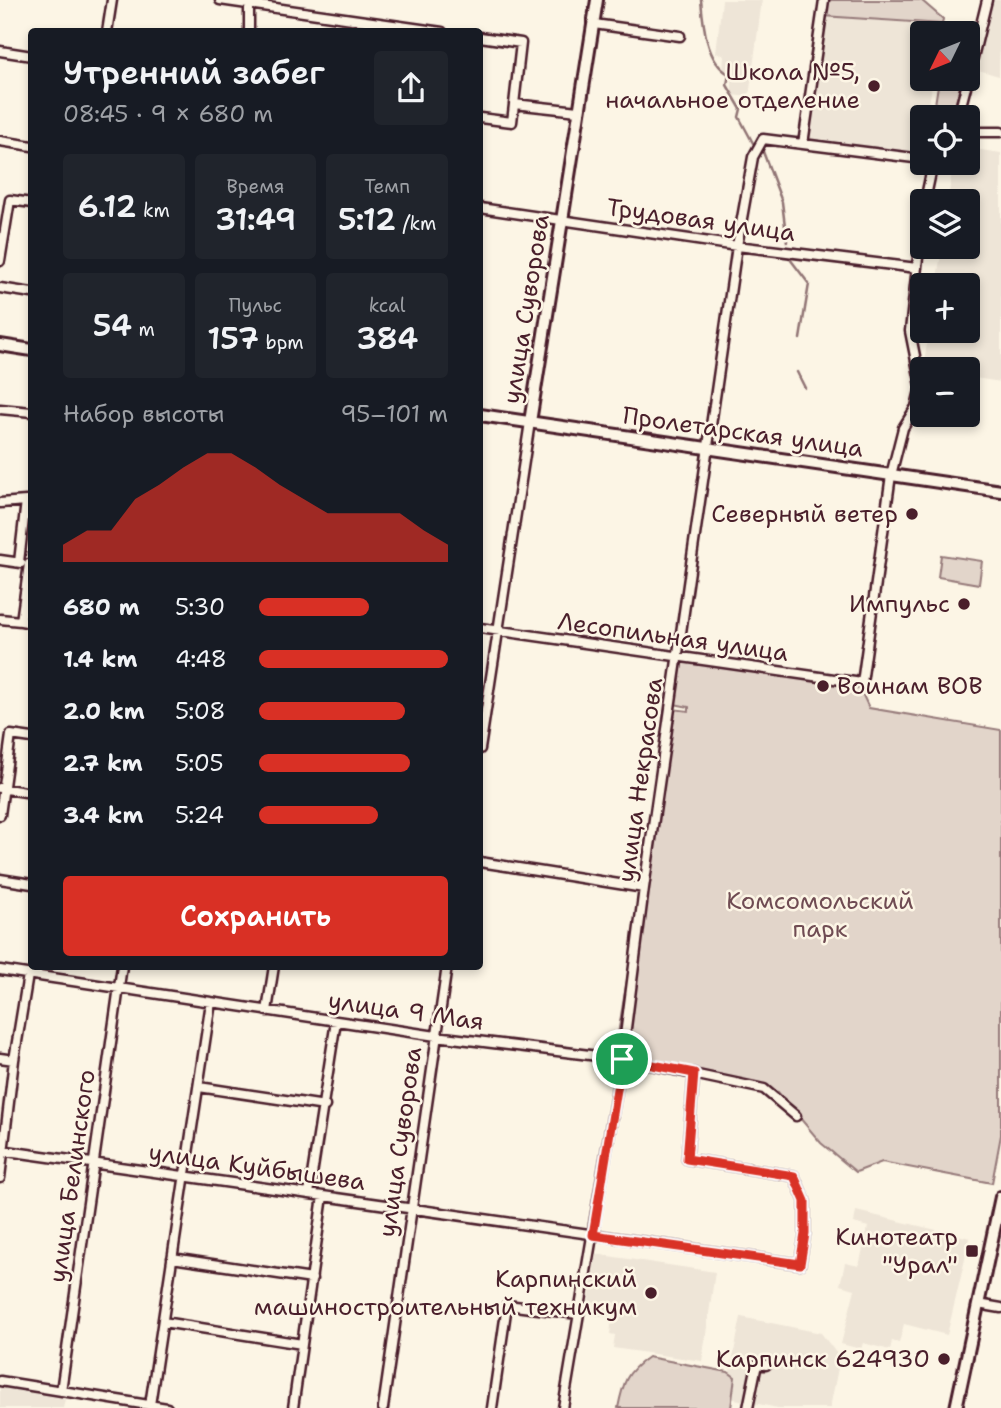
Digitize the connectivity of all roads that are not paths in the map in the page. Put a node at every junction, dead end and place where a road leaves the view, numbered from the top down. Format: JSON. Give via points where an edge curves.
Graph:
{"nodes":[{"id":1,"x":111,"y":0,"type":"edge"},
{"id":2,"x":220,"y":0,"type":"edge"},
{"id":3,"x":597,"y":0,"type":"edge"},
{"id":4,"x":824,"y":0,"type":"edge"},
{"id":5,"x":987,"y":0,"type":"edge"},
{"id":6,"x":249,"y":2,"type":"edge"},
{"id":7,"x":594,"y":24,"type":"junction"},
{"id":8,"x":108,"y":28,"type":"edge"},
{"id":9,"x":249,"y":28,"type":"edge"},
{"id":10,"x":416,"y":28,"type":"edge"},
{"id":11,"x":980,"y":29,"type":"edge"},
{"id":12,"x":680,"y":36,"type":"dead end"},
{"id":13,"x":483,"y":37,"type":"edge"},
{"id":14,"x":0,"y":51,"type":"edge"},
{"id":15,"x":28,"y":55,"type":"edge"},
{"id":16,"x":514,"y":104,"type":"junction"},
{"id":17,"x":578,"y":111,"type":"junction"},
{"id":18,"x":483,"y":118,"type":"edge"},
{"id":19,"x":980,"y":132,"type":"edge"},
{"id":20,"x":1001,"y":132,"type":"edge"},
{"id":21,"x":0,"y":141,"type":"edge"},
{"id":22,"x":803,"y":144,"type":"junction"},
{"id":23,"x":28,"y":145,"type":"edge"},
{"id":24,"x":910,"y":157,"type":"edge"},
{"id":25,"x":28,"y":202,"type":"edge"},
{"id":26,"x":483,"y":208,"type":"edge"},
{"id":27,"x":561,"y":219,"type":"junction"},
{"id":28,"x":737,"y":246,"type":"junction"},
{"id":29,"x":918,"y":259,"type":"edge"},
{"id":30,"x":0,"y":261,"type":"edge"},
{"id":31,"x":917,"y":268,"type":"junction"},
{"id":32,"x":0,"y":288,"type":"edge"},
{"id":33,"x":28,"y":292,"type":"edge"},
{"id":34,"x":0,"y":345,"type":"edge"},
{"id":35,"x":28,"y":348,"type":"edge"},
{"id":36,"x":0,"y":409,"type":"edge"},
{"id":37,"x":28,"y":412,"type":"edge"},
{"id":38,"x":483,"y":415,"type":"edge"},
{"id":39,"x":530,"y":422,"type":"junction"},
{"id":40,"x":709,"y":449,"type":"junction"},
{"id":41,"x":891,"y":475,"type":"junction"},
{"id":42,"x":1001,"y":491,"type":"edge"},
{"id":43,"x":28,"y":501,"type":"edge"},
{"id":44,"x":0,"y":503,"type":"edge"},
{"id":45,"x":28,"y":507,"type":"edge"},
{"id":46,"x":0,"y":560,"type":"edge"},
{"id":47,"x":19,"y":562,"type":"junction"},
{"id":48,"x":28,"y":564,"type":"edge"},
{"id":49,"x":28,"y":578,"type":"edge"},
{"id":50,"x":0,"y":618,"type":"edge"},
{"id":51,"x":22,"y":621,"type":"junction"},
{"id":52,"x":28,"y":622,"type":"edge"},
{"id":53,"x":483,"y":629,"type":"edge"},
{"id":54,"x":496,"y":631,"type":"junction"},
{"id":55,"x":678,"y":657,"type":"junction"},
{"id":56,"x":483,"y":727,"type":"edge"},
{"id":57,"x":28,"y":738,"type":"edge"},
{"id":58,"x":2,"y":789,"type":"edge"},
{"id":59,"x":28,"y":792,"type":"edge"},
{"id":60,"x":0,"y":815,"type":"edge"},
{"id":61,"x":483,"y":862,"type":"edge"},
{"id":62,"x":0,"y":879,"type":"edge"},
{"id":63,"x":28,"y":883,"type":"edge"},
{"id":64,"x":644,"y":888,"type":"junction"},
{"id":65,"x":0,"y":970,"type":"edge"},
{"id":66,"x":121,"y":970,"type":"edge"},
{"id":67,"x":273,"y":970,"type":"edge"},
{"id":68,"x":446,"y":970,"type":"edge"},
{"id":69,"x":28,"y":975,"type":"junction"},
{"id":70,"x":118,"y":988,"type":"junction"},
{"id":71,"x":211,"y":1002,"type":"junction"},
{"id":72,"x":267,"y":1010,"type":"junction"},
{"id":73,"x":336,"y":1021,"type":"junction"},
{"id":74,"x":436,"y":1036,"type":"junction"},
{"id":75,"x":0,"y":1058,"type":"edge"},
{"id":76,"x":622,"y":1059,"type":"junction"},
{"id":77,"x":14,"y":1060,"type":"junction"},
{"id":78,"x":694,"y":1073,"type":"junction"},
{"id":79,"x":199,"y":1087,"type":"junction"},
{"id":80,"x":325,"y":1105,"type":"junction"},
{"id":81,"x":796,"y":1116,"type":"dead end"},
{"id":82,"x":2,"y":1150,"type":"edge"},
{"id":83,"x":93,"y":1163,"type":"junction"},
{"id":84,"x":183,"y":1176,"type":"junction"},
{"id":85,"x":0,"y":1178,"type":"edge"},
{"id":86,"x":309,"y":1194,"type":"junction"},
{"id":87,"x":323,"y":1196,"type":"junction"},
{"id":88,"x":1001,"y":1197,"type":"edge"},
{"id":89,"x":412,"y":1209,"type":"junction"},
{"id":90,"x":593,"y":1235,"type":"junction"},
{"id":91,"x":172,"y":1258,"type":"junction"},
{"id":92,"x":312,"y":1279,"type":"junction"},
{"id":93,"x":978,"y":1304,"type":"junction"},
{"id":94,"x":1001,"y":1308,"type":"edge"},
{"id":95,"x":578,"y":1314,"type":"junction"},
{"id":96,"x":163,"y":1322,"type":"junction"},
{"id":97,"x":302,"y":1344,"type":"junction"},
{"id":98,"x":766,"y":1365,"type":"dead end"},
{"id":99,"x":0,"y":1381,"type":"edge"},
{"id":100,"x":61,"y":1391,"type":"junction"},
{"id":101,"x":150,"y":1405,"type":"junction"},
{"id":102,"x":167,"y":1408,"type":"edge"},
{"id":103,"x":293,"y":1408,"type":"edge"},
{"id":104,"x":383,"y":1408,"type":"edge"},
{"id":105,"x":492,"y":1408,"type":"edge"},
{"id":106,"x":563,"y":1408,"type":"edge"},
{"id":107,"x":748,"y":1408,"type":"edge"},
{"id":108,"x":957,"y":1408,"type":"edge"}],
"edges":[{"from":1,"to":8,"type":"street"},
{"from":2,"to":6,"type":"street"},
{"from":3,"to":7,"type":"main road","name":"улица Суворова"},
{"from":4,"to":22,"type":"street"},
{"from":5,"to":11,"type":"street"},
{"from":6,"to":9,"type":"street"},
{"from":6,"to":10,"type":"street"},
{"from":7,"to":12,"type":"street"},
{"from":7,"to":17,"type":"main road","name":"улица Суворова"},
{"from":13,"to":16,"type":"street","via":[[521,43]]},
{"from":14,"to":15,"type":"street"},
{"from":16,"to":17,"type":"street"},
{"from":16,"to":18,"type":"street","via":[[512,122]]},
{"from":17,"to":27,"type":"main road","name":"улица Суворова"},
{"from":19,"to":20,"type":"street"},
{"from":21,"to":23,"type":"street"},
{"from":22,"to":24,"type":"street"},
{"from":22,"to":28,"type":"street","name":"улица Некрасова","via":[[763,139],[753,158]]},
{"from":25,"to":30,"type":"street","via":[[10,200]]},
{"from":26,"to":27,"type":"street","name":"Трудовая улица"},
{"from":27,"to":28,"type":"street","name":"Трудовая улица"},
{"from":27,"to":39,"type":"main road","name":"улица Суворова"},
{"from":28,"to":31,"type":"street","name":"Трудовая улица"},
{"from":28,"to":40,"type":"street","name":"улица Некрасова"},
{"from":29,"to":31,"type":"street"},
{"from":31,"to":41,"type":"street","via":[[910,331],[921,386],[916,407],[903,428]]},
{"from":32,"to":33,"type":"street"},
{"from":34,"to":35,"type":"main road"},
{"from":36,"to":37,"type":"street"},
{"from":38,"to":39,"type":"main road","name":"Пролетарская улица"},
{"from":39,"to":40,"type":"main road","name":"Пролетарская улица"},
{"from":39,"to":54,"type":"street","name":"улица Суворова"},
{"from":40,"to":41,"type":"main road","name":"Пролетарская улица"},
{"from":40,"to":55,"type":"street","name":"улица Некрасова"},
{"from":41,"to":42,"type":"main road","name":"Пролетарская улица"},
{"from":41,"to":55,"type":"street","name":"Лесопильная улица","via":[[862,683]]},
{"from":43,"to":44,"type":"street"},
{"from":45,"to":47,"type":"street"},
{"from":46,"to":47,"type":"street"},
{"from":47,"to":48,"type":"street"},
{"from":49,"to":51,"type":"street"},
{"from":50,"to":51,"type":"street"},
{"from":51,"to":52,"type":"street"},
{"from":53,"to":54,"type":"street","name":"Лесопильная улица"},
{"from":54,"to":55,"type":"street","name":"Лесопильная улица"},
{"from":54,"to":56,"type":"street","name":"улица Суворова"},
{"from":55,"to":64,"type":"street","name":"улица Некрасова"},
{"from":57,"to":58,"type":"street","via":[[11,736]]},
{"from":58,"to":59,"type":"street"},
{"from":58,"to":60,"type":"street"},
{"from":61,"to":64,"type":"street"},
{"from":62,"to":63,"type":"street"},
{"from":64,"to":76,"type":"street","name":"улица Некрасова"},
{"from":65,"to":69,"type":"street","name":"улица 9 Мая"},
{"from":66,"to":70,"type":"street","name":"улица Белинского"},
{"from":67,"to":72,"type":"street"},
{"from":68,"to":74,"type":"street","name":"улица Суворова"},
{"from":69,"to":70,"type":"street","name":"улица 9 Мая"},
{"from":69,"to":77,"type":"street"},
{"from":70,"to":71,"type":"street","name":"улица 9 Мая"},
{"from":70,"to":83,"type":"street","name":"улица Белинского"},
{"from":71,"to":72,"type":"street","name":"улица 9 Мая"},
{"from":71,"to":79,"type":"street"},
{"from":72,"to":73,"type":"street","name":"улица 9 Мая"},
{"from":73,"to":74,"type":"street","name":"улица 9 Мая"},
{"from":73,"to":80,"type":"street"},
{"from":74,"to":76,"type":"street","name":"улица 9 Мая"},
{"from":74,"to":89,"type":"street","name":"улица Суворова"},
{"from":75,"to":77,"type":"street"},
{"from":76,"to":78,"type":"street","name":"улица 9 Мая"},
{"from":76,"to":90,"type":"street","name":"улица Некрасова"},
{"from":77,"to":82,"type":"street"},
{"from":78,"to":81,"type":"street","name":"улица 9 Мая","via":[[764,1090]]},
{"from":78,"to":90,"type":"street","name":"улица Куйбышева","via":[[687,1159],[794,1176],[805,1201],[800,1264]]},
{"from":79,"to":80,"type":"street"},
{"from":79,"to":84,"type":"street"},
{"from":80,"to":86,"type":"street"},
{"from":82,"to":83,"type":"street","name":"улица Куйбышева"},
{"from":82,"to":85,"type":"street"},
{"from":83,"to":84,"type":"street","name":"улица Куйбышева"},
{"from":83,"to":100,"type":"street","name":"улица Белинского"},
{"from":84,"to":86,"type":"street","name":"улица Куйбышева"},
{"from":84,"to":91,"type":"street"},
{"from":86,"to":87,"type":"street","name":"улица Куйбышева"},
{"from":87,"to":89,"type":"street","name":"улица Куйбышева"},
{"from":87,"to":92,"type":"street"},
{"from":88,"to":93,"type":"main road"},
{"from":89,"to":90,"type":"street","name":"улица Куйбышева"},
{"from":89,"to":104,"type":"street","name":"улица Суворова"},
{"from":90,"to":95,"type":"street","name":"улица Некрасова"},
{"from":91,"to":92,"type":"street"},
{"from":91,"to":96,"type":"street"},
{"from":92,"to":97,"type":"street"},
{"from":93,"to":94,"type":"street"},
{"from":93,"to":108,"type":"main road"},
{"from":95,"to":105,"type":"street","via":[[507,1305]]},
{"from":95,"to":106,"type":"street","name":"улица Некрасова"},
{"from":96,"to":97,"type":"street"},
{"from":96,"to":101,"type":"street"},
{"from":97,"to":103,"type":"street"},
{"from":98,"to":107,"type":"street","via":[[757,1364]]},
{"from":99,"to":100,"type":"street"},
{"from":100,"to":101,"type":"street"},
{"from":101,"to":102,"type":"street"}]}
